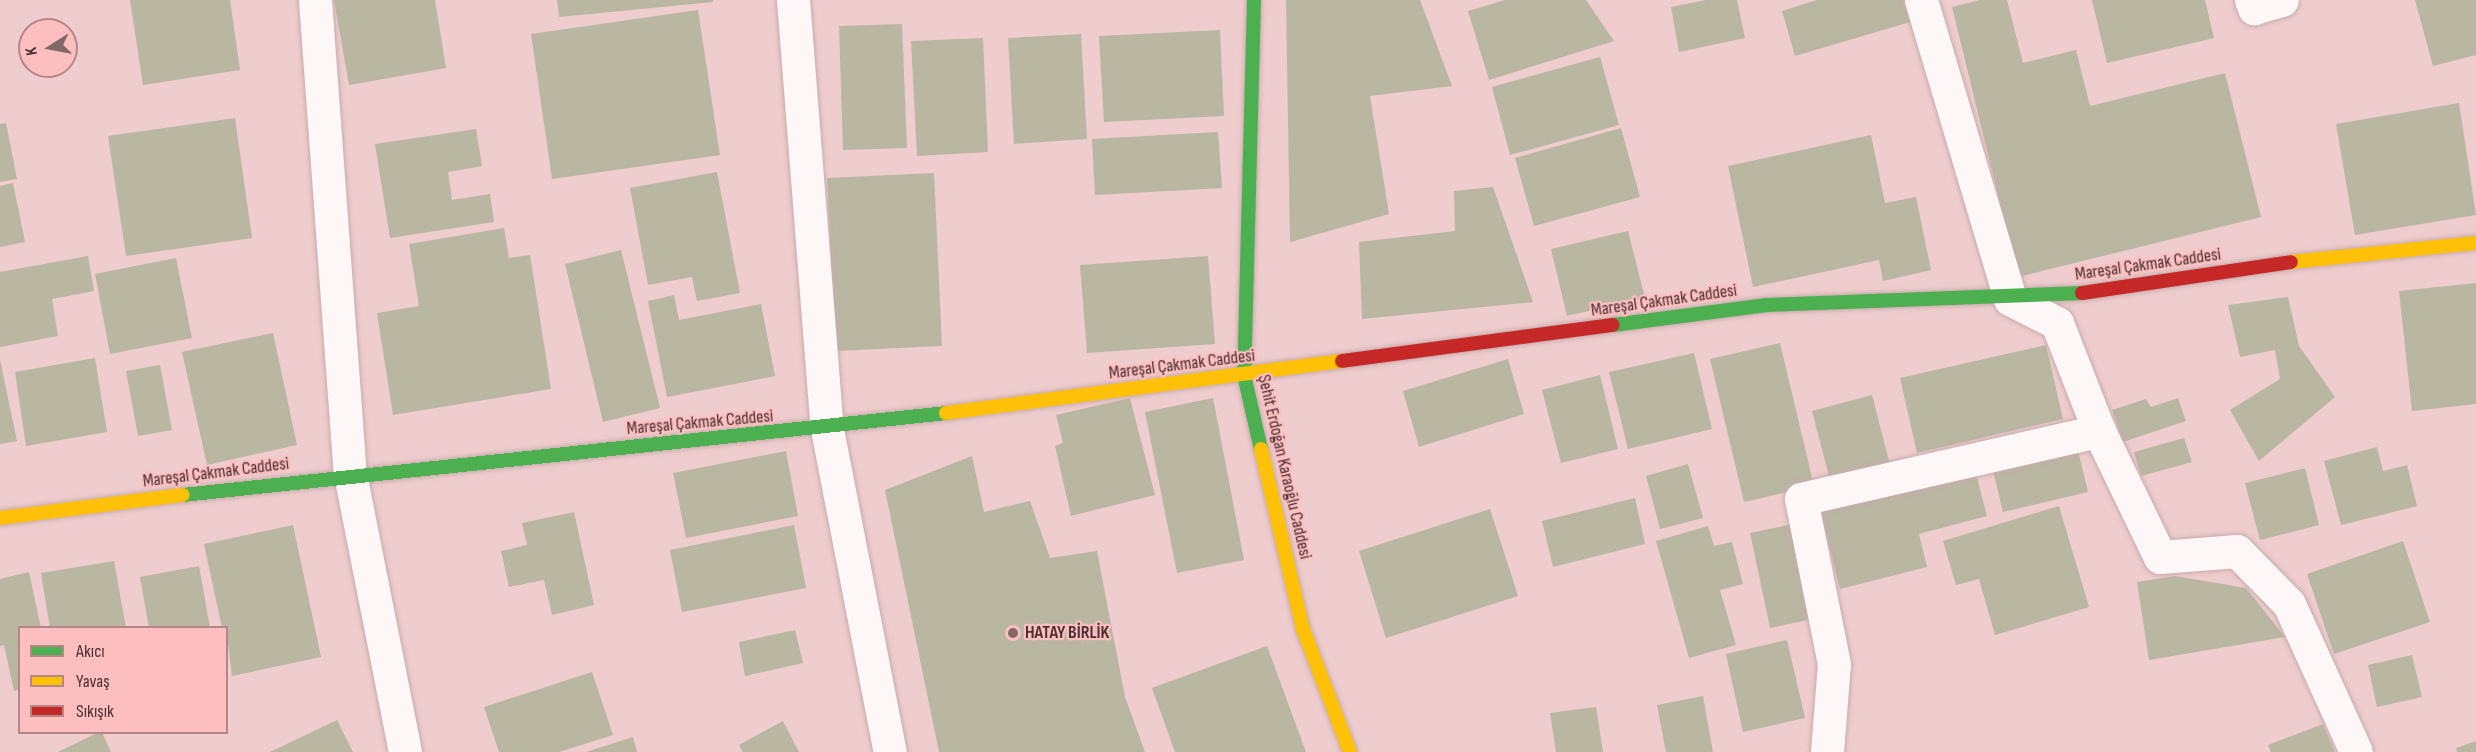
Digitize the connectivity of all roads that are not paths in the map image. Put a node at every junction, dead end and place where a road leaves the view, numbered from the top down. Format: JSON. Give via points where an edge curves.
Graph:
{"nodes":[{"id":1,"x":315,"y":0,"type":"edge"},
{"id":2,"x":793,"y":0,"type":"edge"},
{"id":3,"x":1254,"y":0,"type":"edge"},
{"id":4,"x":1921,"y":0,"type":"edge"},
{"id":5,"x":2251,"y":0,"type":"edge"},
{"id":6,"x":2282,"y":0,"type":"edge"},
{"id":7,"x":2476,"y":243,"type":"edge"},
{"id":8,"x":2010,"y":299,"type":"junction"},
{"id":9,"x":1244,"y":375,"type":"junction"},
{"id":10,"x":827,"y":429,"type":"junction"},
{"id":11,"x":2099,"y":431,"type":"junction"},
{"id":12,"x":350,"y":474,"type":"junction"},
{"id":13,"x":0,"y":518,"type":"edge"},
{"id":14,"x":405,"y":752,"type":"edge"},
{"id":15,"x":890,"y":752,"type":"edge"},
{"id":16,"x":1350,"y":752,"type":"edge"},
{"id":17,"x":1827,"y":752,"type":"edge"},
{"id":18,"x":2356,"y":752,"type":"edge"}],
"edges":[{"from":1,"to":12,"type":"street"},
{"from":2,"to":10,"type":"street"},
{"from":3,"to":9,"type":"street","name":"Şehit Erdoğan Karaoğlu Caddesi"},
{"from":4,"to":8,"type":"street"},
{"from":5,"to":6,"type":"street","via":[[2254,8]]},
{"from":7,"to":8,"type":"street","name":"Mareşal Çakmak Caddesi","via":[[2300,261]]},
{"from":8,"to":9,"type":"street","name":"Mareşal Çakmak Caddesi","via":[[1767,305]]},
{"from":8,"to":11,"type":"street","via":[[2057,323]]},
{"from":9,"to":10,"type":"street","name":"Mareşal Çakmak Caddesi"},
{"from":9,"to":16,"type":"street","name":"Şehit Erdoğan Karaoğlu Caddesi","via":[[1302,629]]},
{"from":10,"to":12,"type":"street","name":"Mareşal Çakmak Caddesi"},
{"from":10,"to":15,"type":"street"},
{"from":11,"to":17,"type":"street","via":[[1801,499],[1834,664]]},
{"from":11,"to":18,"type":"street","via":[[2160,557],[2237,551],[2289,604]]},
{"from":12,"to":13,"type":"street","name":"Mareşal Çakmak Caddesi"},
{"from":12,"to":14,"type":"street"}]}
